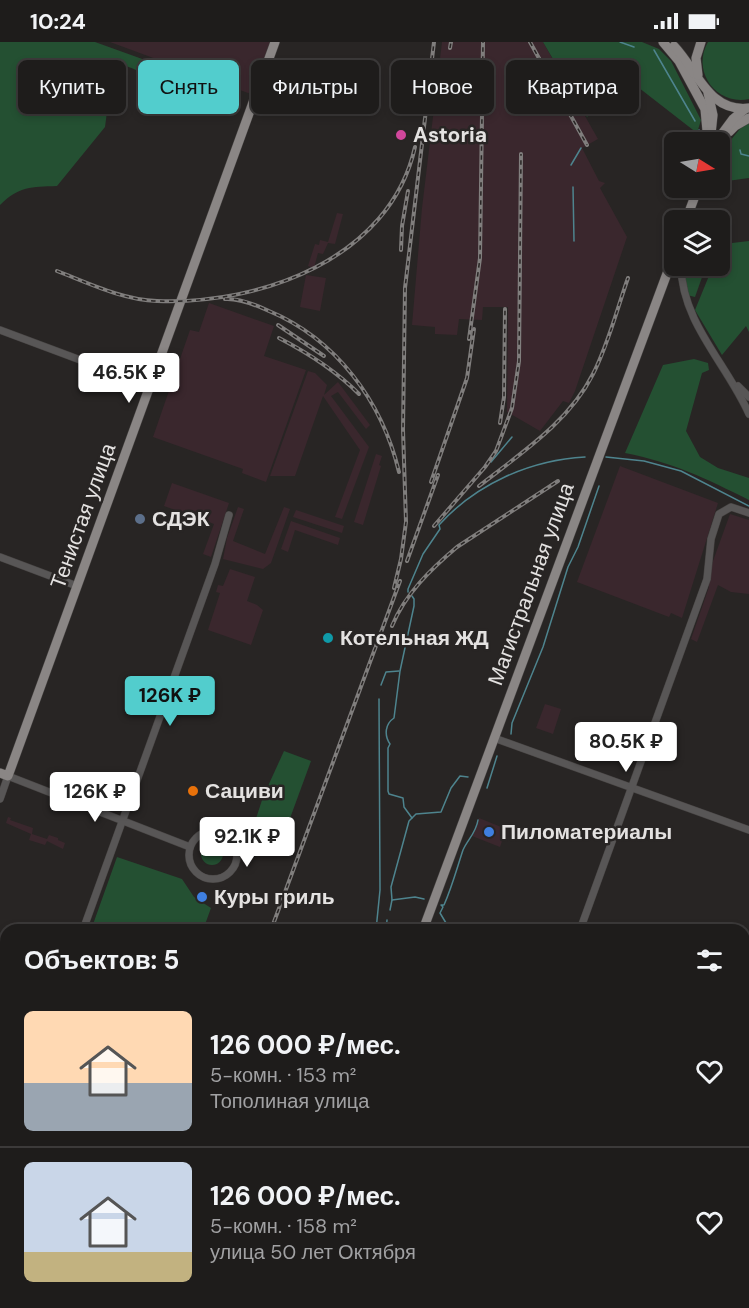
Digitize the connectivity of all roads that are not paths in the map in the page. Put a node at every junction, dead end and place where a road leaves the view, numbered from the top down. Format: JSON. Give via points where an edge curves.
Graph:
{"nodes":[{"id":1,"x":275,"y":42,"type":"edge"},
{"id":2,"x":663,"y":42,"type":"edge"},
{"id":3,"x":670,"y":42,"type":"edge"},
{"id":4,"x":701,"y":42,"type":"edge"},
{"id":5,"x":699,"y":77,"type":"junction"},
{"id":6,"x":708,"y":93,"type":"junction"},
{"id":7,"x":748,"y":111,"type":"edge"},
{"id":8,"x":708,"y":132,"type":"edge"},
{"id":9,"x":710,"y":132,"type":"edge"},
{"id":10,"x":724,"y":132,"type":"edge"},
{"id":11,"x":666,"y":276,"type":"edge"},
{"id":12,"x":682,"y":276,"type":"edge"},
{"id":13,"x":0,"y":330,"type":"edge"},
{"id":14,"x":731,"y":379,"type":"junction"},
{"id":15,"x":150,"y":386,"type":"junction"},
{"id":16,"x":749,"y":398,"type":"edge"},
{"id":17,"x":749,"y":414,"type":"edge"},
{"id":18,"x":749,"y":513,"type":"edge"},
{"id":19,"x":229,"y":515,"type":"dead end"},
{"id":20,"x":0,"y":557,"type":"edge"},
{"id":21,"x":77,"y":586,"type":"junction"},
{"id":22,"x":494,"y":738,"type":"junction"},
{"id":23,"x":4,"y":774,"type":"edge"},
{"id":24,"x":631,"y":788,"type":"junction"},
{"id":25,"x":0,"y":799,"type":"edge"},
{"id":26,"x":123,"y":820,"type":"junction"},
{"id":27,"x":749,"y":831,"type":"edge"},
{"id":28,"x":190,"y":847,"type":"junction"},
{"id":29,"x":85,"y":924,"type":"edge"},
{"id":30,"x":427,"y":924,"type":"edge"},
{"id":31,"x":582,"y":924,"type":"edge"}],
"edges":[{"from":1,"to":15,"type":"main road","name":"Тенистая улица"},
{"from":2,"to":8,"type":"main road","via":[[679,61],[705,110]]},
{"from":3,"to":5,"type":"main road"},
{"from":4,"to":5,"type":"main road","via":[[696,58]]},
{"from":5,"to":6,"type":"main road"},
{"from":6,"to":7,"type":"main road","via":[[718,102]]},
{"from":6,"to":9,"type":"main road","via":[[713,114]]},
{"from":7,"to":10,"type":"main road","via":[[733,119]]},
{"from":11,"to":22,"type":"main road","name":"Магистральная улица"},
{"from":12,"to":14,"type":"street","via":[[690,312]]},
{"from":13,"to":15,"type":"street"},
{"from":14,"to":16,"type":"street"},
{"from":14,"to":17,"type":"street"},
{"from":15,"to":21,"type":"main road","name":"Тенистая улица"},
{"from":18,"to":24,"type":"street","via":[[731,507],[719,514],[711,538],[707,579]]},
{"from":19,"to":26,"type":"street"},
{"from":20,"to":21,"type":"street"},
{"from":21,"to":23,"type":"main road","name":"Тенистая улица"},
{"from":22,"to":24,"type":"street"},
{"from":22,"to":30,"type":"main road","name":"Магистральная улица"},
{"from":23,"to":25,"type":"street","name":"Тенистая улица"},
{"from":23,"to":26,"type":"street"},
{"from":24,"to":27,"type":"street"},
{"from":24,"to":31,"type":"street"},
{"from":26,"to":28,"type":"street"},
{"from":26,"to":29,"type":"street"},
{"from":28,"to":28,"type":"street","via":[[191,866],[205,878],[223,877],[235,864],[234,845],[221,833],[203,834]]}]}
